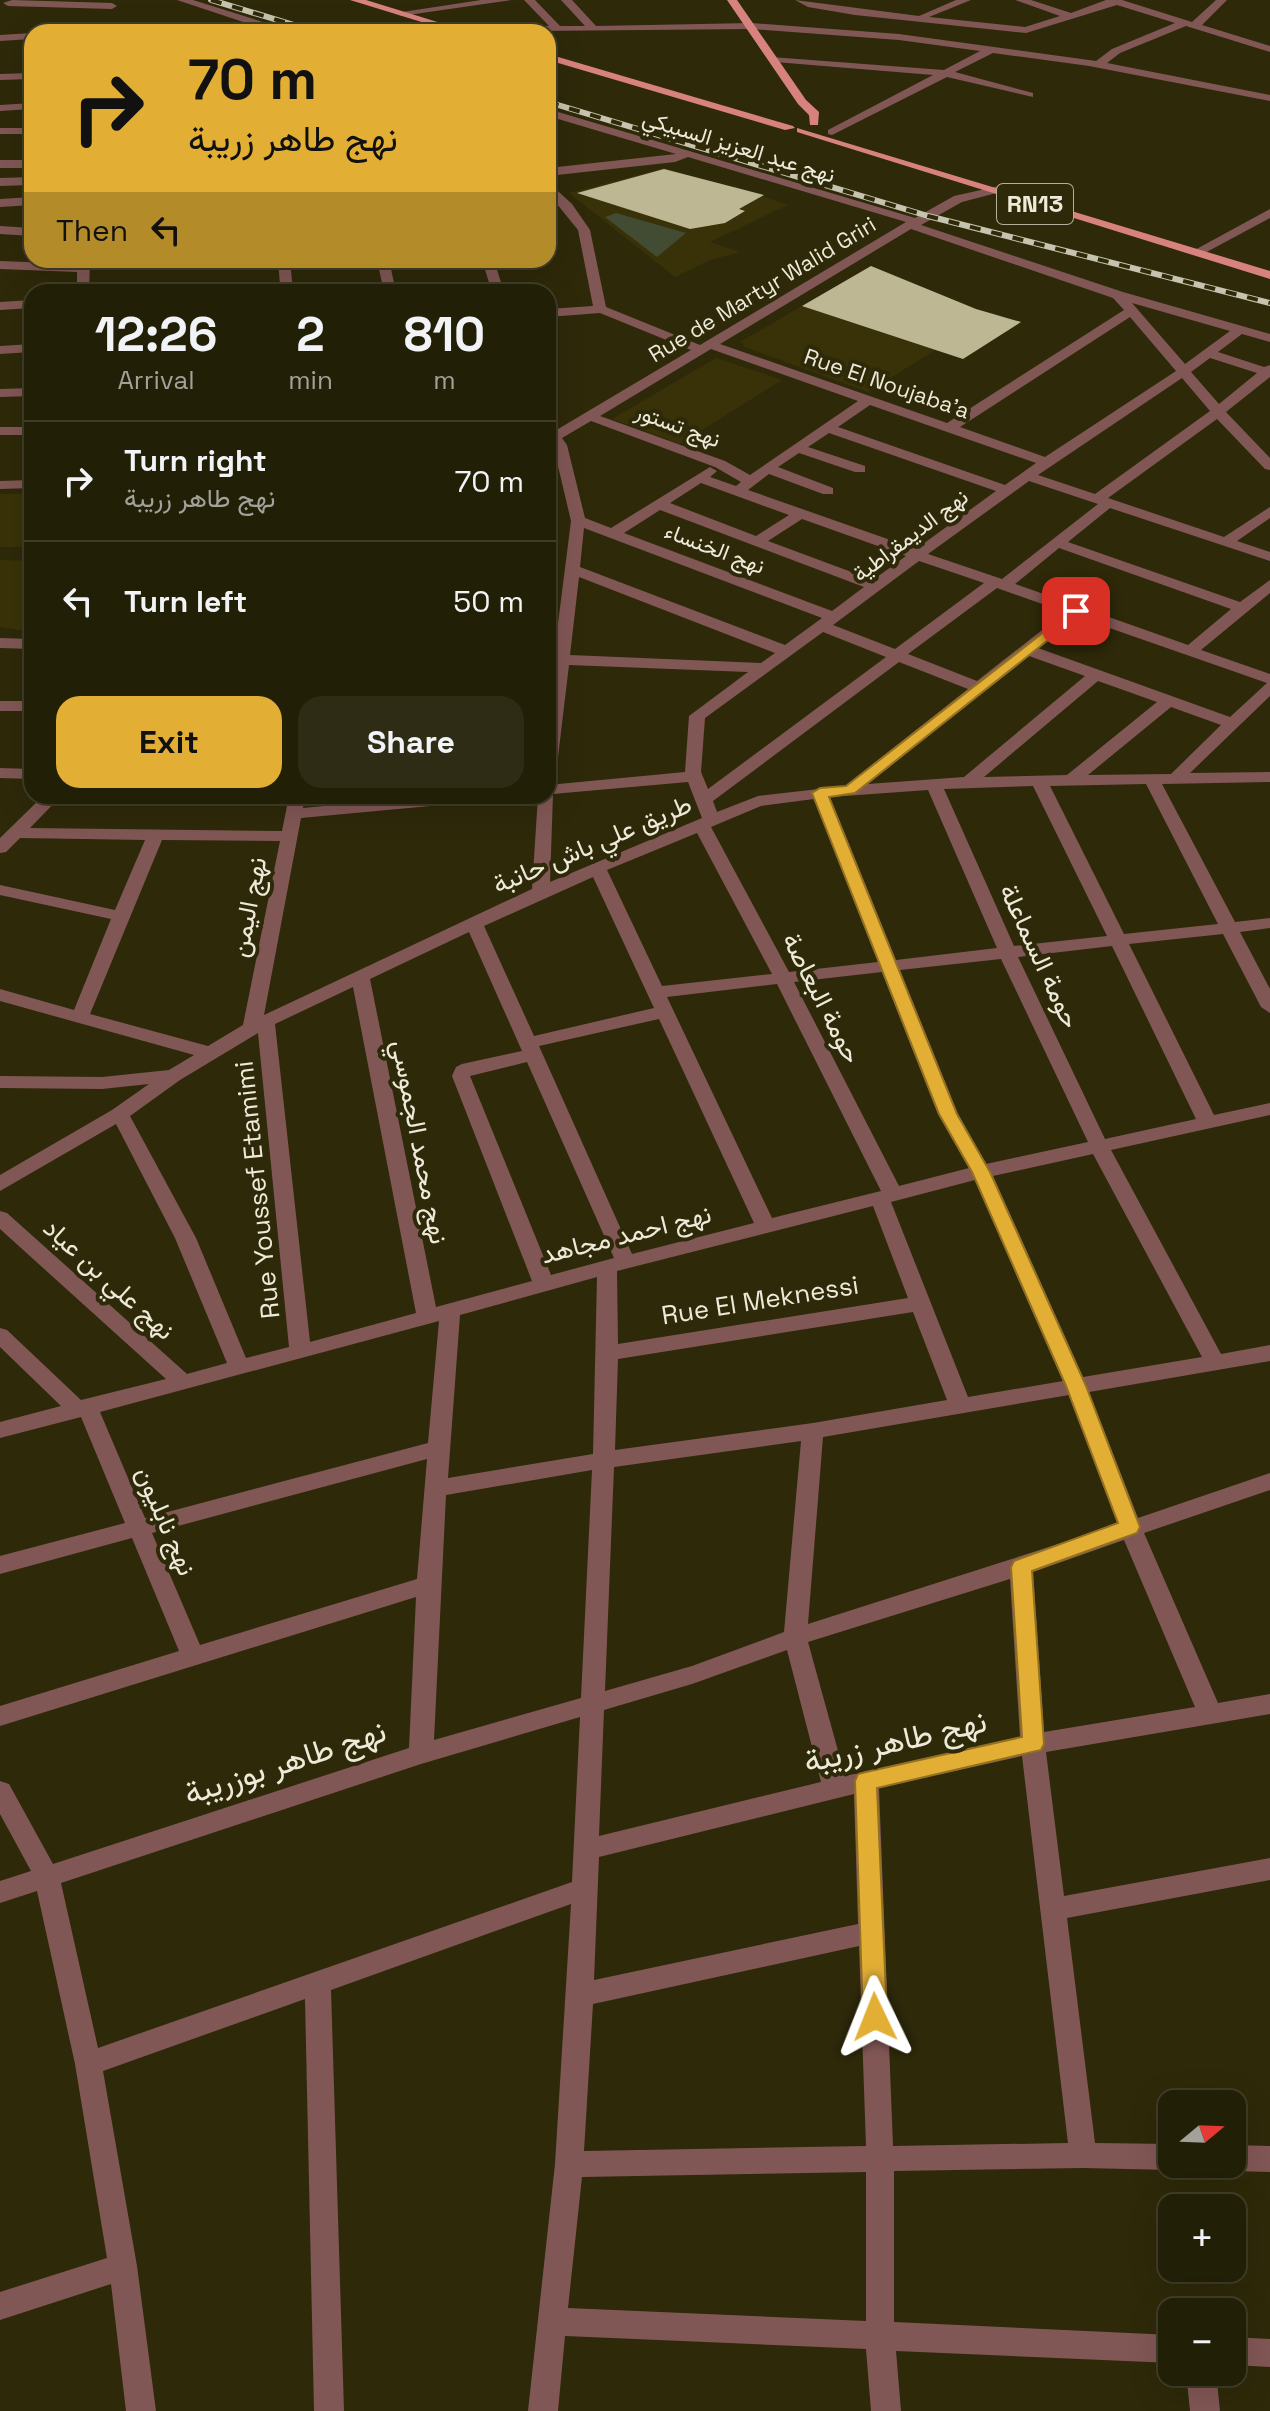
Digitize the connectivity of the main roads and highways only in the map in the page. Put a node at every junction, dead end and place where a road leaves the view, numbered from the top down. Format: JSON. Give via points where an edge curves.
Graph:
{"nodes":[{"id":1,"x":355,"y":0,"type":"edge"},
{"id":2,"x":732,"y":0,"type":"edge"},
{"id":3,"x":438,"y":24,"type":"edge"},
{"id":4,"x":556,"y":59,"type":"edge"},
{"id":5,"x":802,"y":102,"type":"junction"},
{"id":6,"x":814,"y":124,"type":"junction"},
{"id":7,"x":793,"y":125,"type":"junction"},
{"id":8,"x":974,"y":182,"type":"junction"},
{"id":9,"x":1202,"y":250,"type":"junction"},
{"id":10,"x":1270,"y":266,"type":"edge"},
{"id":11,"x":1270,"y":275,"type":"edge"}],
"edges":[{"from":1,"to":3,"type":"main road"},
{"from":2,"to":5,"type":"main road"},
{"from":4,"to":7,"type":"main road","number":"RN13"},
{"from":5,"to":6,"type":"main road","via":[[815,114]]},
{"from":5,"to":7,"type":"main road"},
{"from":6,"to":7,"type":"main road","number":"RN13"},
{"from":6,"to":8,"type":"main road","number":"RN13"},
{"from":7,"to":8,"type":"main road","number":"RN13"},
{"from":8,"to":9,"type":"main road","number":"RN13"},
{"from":9,"to":10,"type":"main road","number":"RN13"},
{"from":9,"to":11,"type":"main road","number":"RN13"}]}
